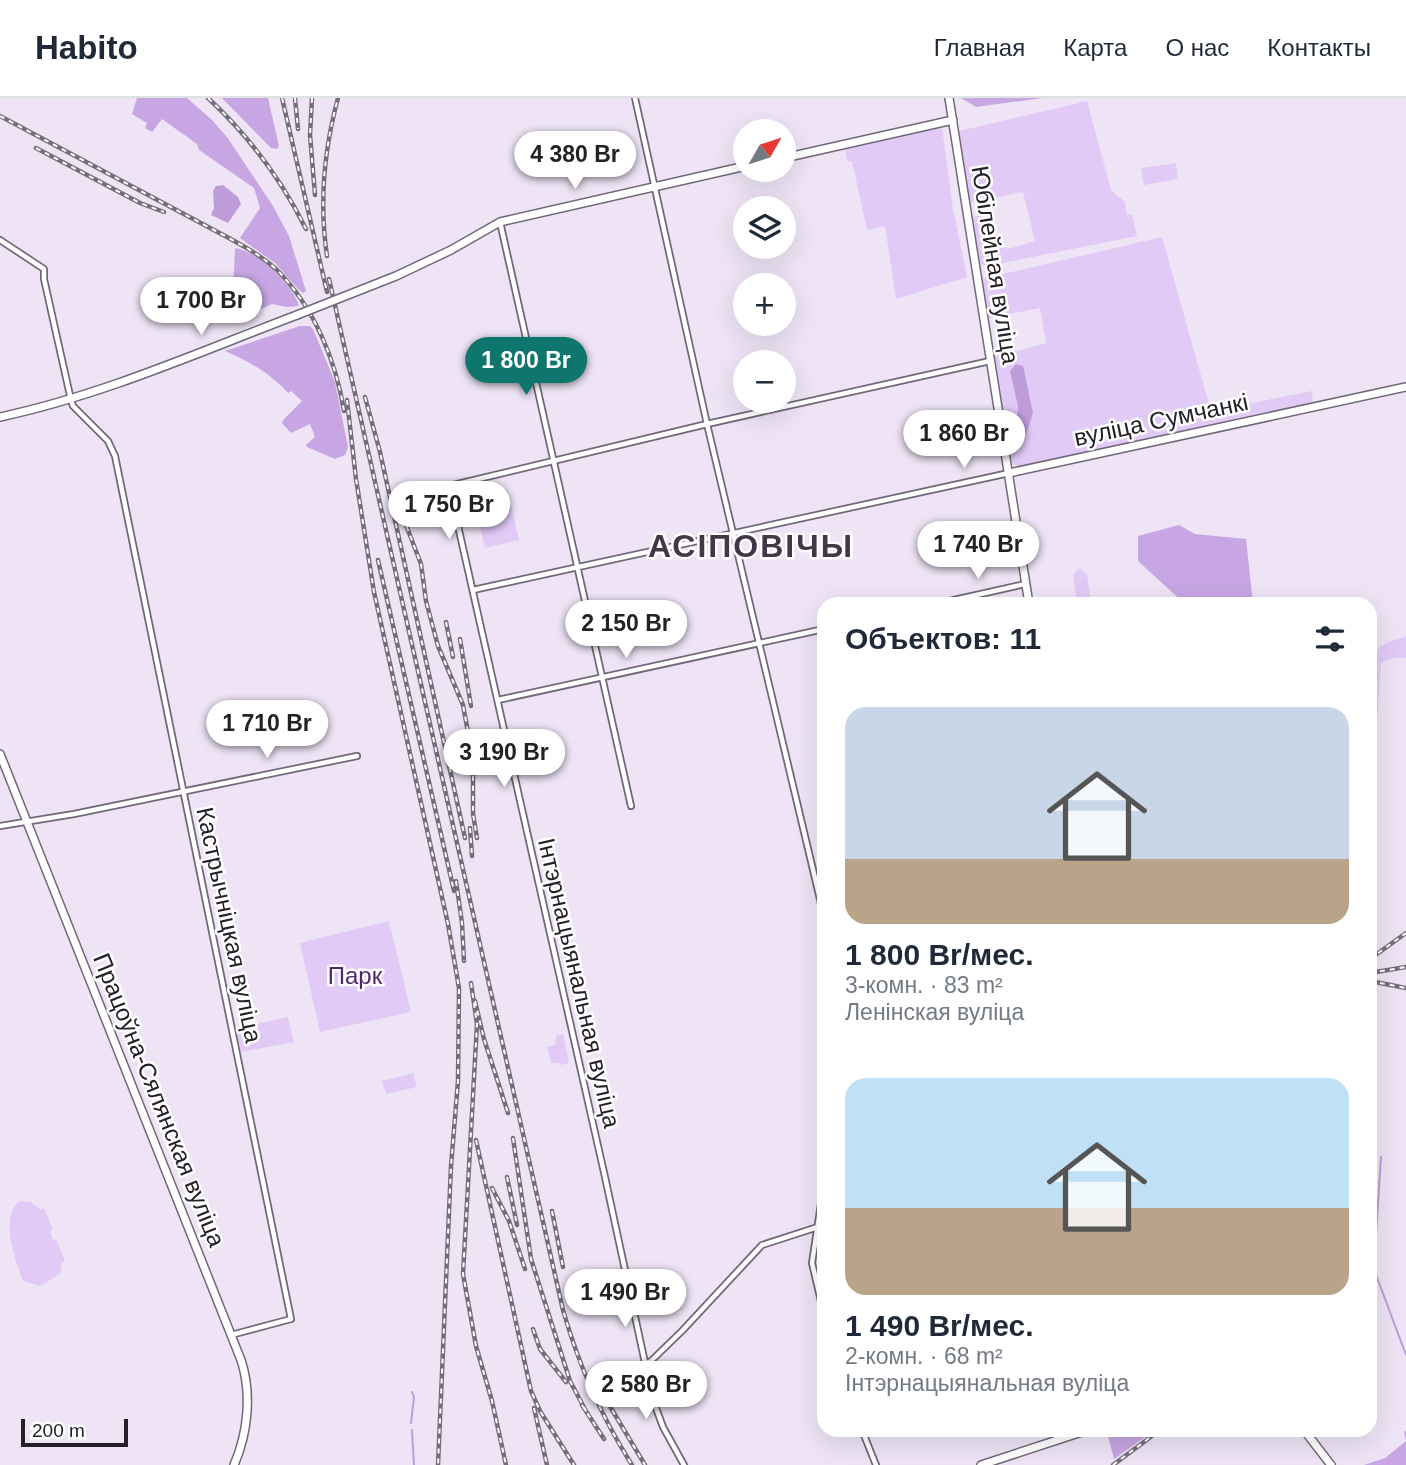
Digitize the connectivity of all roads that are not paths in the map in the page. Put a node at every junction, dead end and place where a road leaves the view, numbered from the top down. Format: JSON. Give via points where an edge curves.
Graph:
{"nodes":[{"id":1,"x":635,"y":98,"type":"edge"},
{"id":2,"x":949,"y":98,"type":"edge"},
{"id":3,"x":953,"y":120,"type":"junction"},
{"id":4,"x":796,"y":155,"type":"edge"},
{"id":5,"x":733,"y":169,"type":"edge"},
{"id":6,"x":656,"y":187,"type":"junction"},
{"id":7,"x":500,"y":222,"type":"junction"},
{"id":8,"x":0,"y":240,"type":"edge"},
{"id":9,"x":990,"y":361,"type":"junction"},
{"id":10,"x":1406,"y":387,"type":"edge"},
{"id":11,"x":71,"y":400,"type":"junction"},
{"id":12,"x":0,"y":417,"type":"edge"},
{"id":13,"x":708,"y":424,"type":"junction"},
{"id":14,"x":553,"y":461,"type":"junction"},
{"id":15,"x":1009,"y":473,"type":"junction"},
{"id":16,"x":734,"y":533,"type":"junction"},
{"id":17,"x":577,"y":567,"type":"junction"},
{"id":18,"x":1026,"y":584,"type":"junction"},
{"id":19,"x":473,"y":590,"type":"junction"},
{"id":20,"x":968,"y":597,"type":"edge"},
{"id":21,"x":1028,"y":597,"type":"edge"},
{"id":22,"x":817,"y":631,"type":"edge"},
{"id":23,"x":760,"y":643,"type":"junction"},
{"id":24,"x":603,"y":678,"type":"junction"},
{"id":25,"x":498,"y":700,"type":"junction"},
{"id":26,"x":0,"y":754,"type":"edge"},
{"id":27,"x":357,"y":756,"type":"dead end"},
{"id":28,"x":183,"y":790,"type":"junction"},
{"id":29,"x":631,"y":806,"type":"dead end"},
{"id":30,"x":27,"y":822,"type":"junction"},
{"id":31,"x":0,"y":826,"type":"edge"},
{"id":32,"x":817,"y":886,"type":"edge"},
{"id":33,"x":817,"y":1222,"type":"edge"},
{"id":34,"x":816,"y":1227,"type":"junction"},
{"id":35,"x":817,"y":1284,"type":"edge"},
{"id":36,"x":231,"y":1335,"type":"junction"},
{"id":37,"x":645,"y":1364,"type":"junction"},
{"id":38,"x":865,"y":1437,"type":"edge"},
{"id":39,"x":1067,"y":1437,"type":"edge"},
{"id":40,"x":1309,"y":1437,"type":"edge"},
{"id":41,"x":234,"y":1465,"type":"edge"},
{"id":42,"x":684,"y":1465,"type":"edge"},
{"id":43,"x":876,"y":1465,"type":"edge"},
{"id":44,"x":981,"y":1465,"type":"edge"},
{"id":45,"x":1331,"y":1465,"type":"edge"}],
"edges":[{"from":1,"to":6,"type":"street"},
{"from":2,"to":3,"type":"main road","name":"Юбілейная вуліца"},
{"from":3,"to":4,"type":"main road"},
{"from":3,"to":9,"type":"main road","name":"Юбілейная вуліца"},
{"from":5,"to":6,"type":"main road"},
{"from":6,"to":7,"type":"main road"},
{"from":6,"to":13,"type":"street"},
{"from":7,"to":11,"type":"main road","bridge":true,"via":[[396,276]]},
{"from":7,"to":14,"type":"street"},
{"from":8,"to":11,"type":"street","via":[[44,269]]},
{"from":9,"to":13,"type":"street"},
{"from":9,"to":15,"type":"main road","name":"Юбілейная вуліца"},
{"from":10,"to":15,"type":"main road","name":"вуліца Сумчанкі"},
{"from":11,"to":12,"type":"main road"},
{"from":11,"to":28,"type":"street","name":"Кастрычніцкая вуліца","via":[[108,441],[115,456]]},
{"from":13,"to":14,"type":"street"},
{"from":13,"to":16,"type":"street"},
{"from":14,"to":17,"type":"street"},
{"from":14,"to":19,"type":"street","name":"Інтэрнацыянальная вуліца","via":[[449,486]]},
{"from":15,"to":16,"type":"street","name":"вуліца Сумчанкі"},
{"from":15,"to":18,"type":"main road","name":"Юбілейная вуліца"},
{"from":16,"to":17,"type":"street","name":"вуліца Сумчанкі"},
{"from":16,"to":23,"type":"street"},
{"from":17,"to":19,"type":"street","name":"вуліца Сумчанкі"},
{"from":17,"to":24,"type":"street"},
{"from":18,"to":20,"type":"street"},
{"from":18,"to":21,"type":"main road","name":"Юбілейная вуліца"},
{"from":19,"to":25,"type":"street","name":"Інтэрнацыянальная вуліца"},
{"from":22,"to":23,"type":"street"},
{"from":23,"to":24,"type":"street"},
{"from":23,"to":32,"type":"street"},
{"from":24,"to":25,"type":"street"},
{"from":24,"to":29,"type":"street"},
{"from":25,"to":37,"type":"street","name":"Інтэрнацыянальная вуліца"},
{"from":26,"to":30,"type":"main road","name":"Працоўна-Сялянская вуліца"},
{"from":27,"to":28,"type":"street"},
{"from":28,"to":30,"type":"street"},
{"from":28,"to":36,"type":"street","name":"Кастрычніцкая вуліца","via":[[291,1319]]},
{"from":30,"to":31,"type":"street"},
{"from":30,"to":36,"type":"main road","name":"Працоўна-Сялянская вуліца"},
{"from":33,"to":34,"type":"street"},
{"from":34,"to":35,"type":"street","via":[[812,1262]]},
{"from":34,"to":37,"type":"street","via":[[762,1245]]},
{"from":36,"to":41,"type":"main road","name":"Працоўна-Сялянская вуліца","via":[[248,1384],[243,1441]]},
{"from":37,"to":42,"type":"street","name":"Інтэрнацыянальная вуліца","via":[[658,1418]]},
{"from":38,"to":43,"type":"street"},
{"from":39,"to":44,"type":"main road"},
{"from":40,"to":45,"type":"main road"}]}
